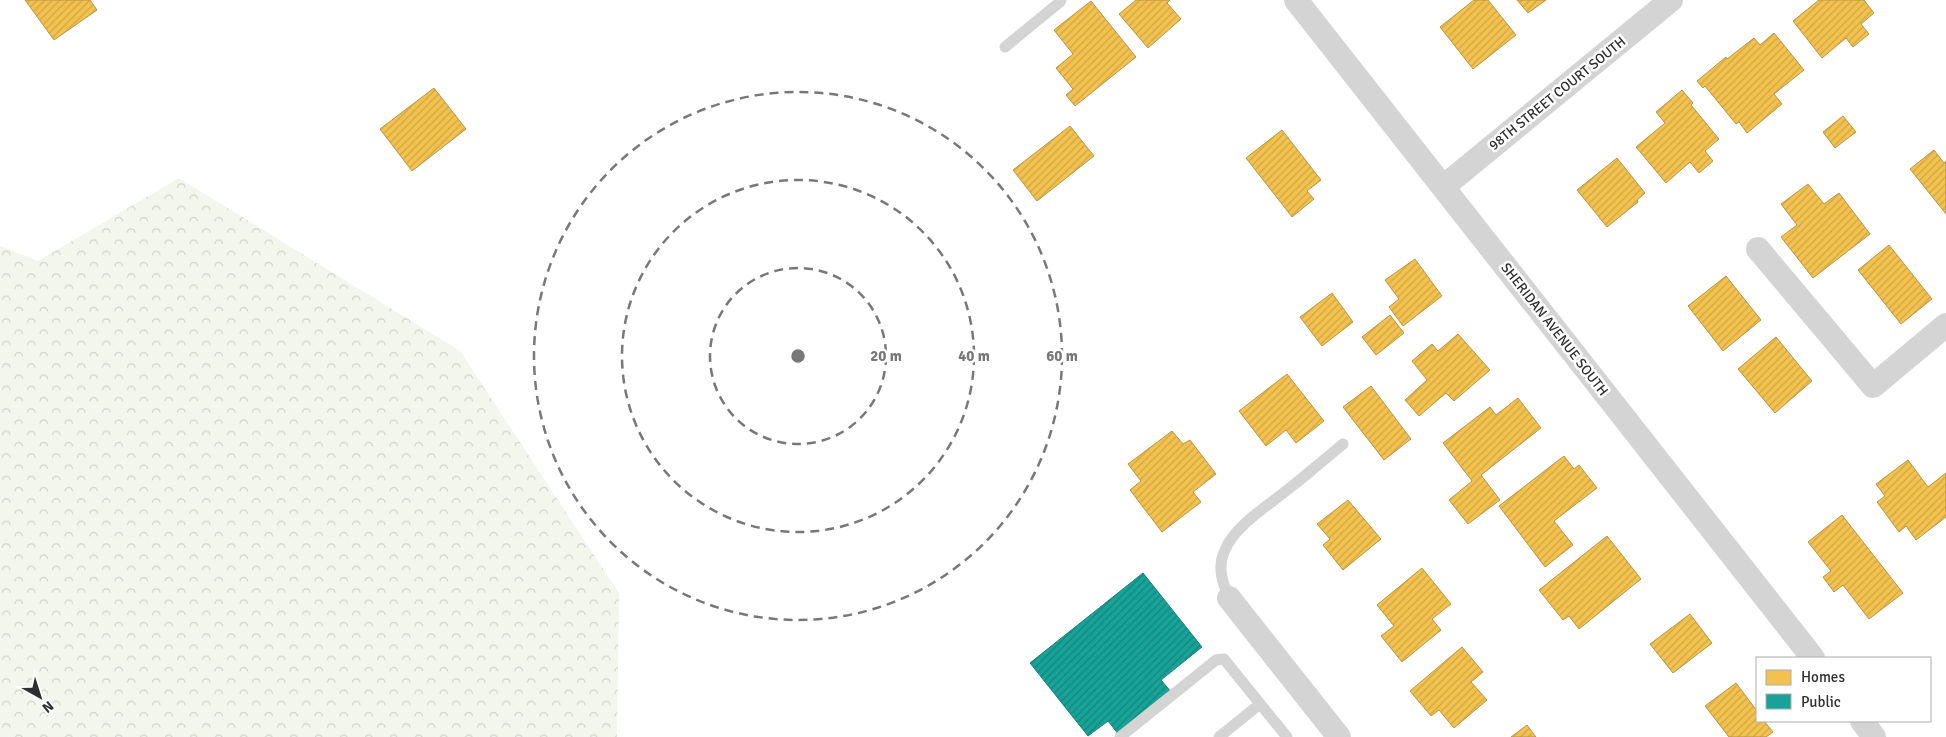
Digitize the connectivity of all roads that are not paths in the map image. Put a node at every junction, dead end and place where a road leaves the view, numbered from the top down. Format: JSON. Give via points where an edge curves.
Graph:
{"nodes":[{"id":1,"x":1061,"y":0,"type":"edge"},
{"id":2,"x":1296,"y":0,"type":"edge"},
{"id":3,"x":1670,"y":0,"type":"edge"},
{"id":4,"x":1005,"y":47,"type":"dead end"},
{"id":5,"x":1443,"y":187,"type":"junction"},
{"id":6,"x":1758,"y":250,"type":"dead end"},
{"id":7,"x":1946,"y":325,"type":"edge"},
{"id":8,"x":1343,"y":444,"type":"dead end"},
{"id":9,"x":1229,"y":598,"type":"joint"},
{"id":10,"x":1812,"y":657,"type":"edge"},
{"id":11,"x":1260,"y":704,"type":"junction"},
{"id":12,"x":1863,"y":722,"type":"edge"},
{"id":13,"x":1120,"y":737,"type":"edge"},
{"id":14,"x":1219,"y":737,"type":"edge"},
{"id":15,"x":1287,"y":737,"type":"edge"},
{"id":16,"x":1339,"y":737,"type":"edge"},
{"id":17,"x":1874,"y":737,"type":"edge"}],
"edges":[{"from":1,"to":4,"type":"lane"},
{"from":2,"to":5,"type":"street","name":"SHERIDAN AVENUE SOUTH"},
{"from":3,"to":5,"type":"street","name":"98TH STREET COURT SOUTH"},
{"from":5,"to":10,"type":"street","name":"SHERIDAN AVENUE SOUTH"},
{"from":6,"to":7,"type":"street","via":[[1872,386]]},
{"from":8,"to":9,"type":"lane","via":[[1256,515],[1229,543],[1220,566]]},
{"from":9,"to":16,"type":"street"},
{"from":11,"to":13,"type":"lane","via":[[1224,660],[1216,660]]},
{"from":11,"to":14,"type":"lane"},
{"from":11,"to":15,"type":"lane"},
{"from":12,"to":17,"type":"street"}]}
